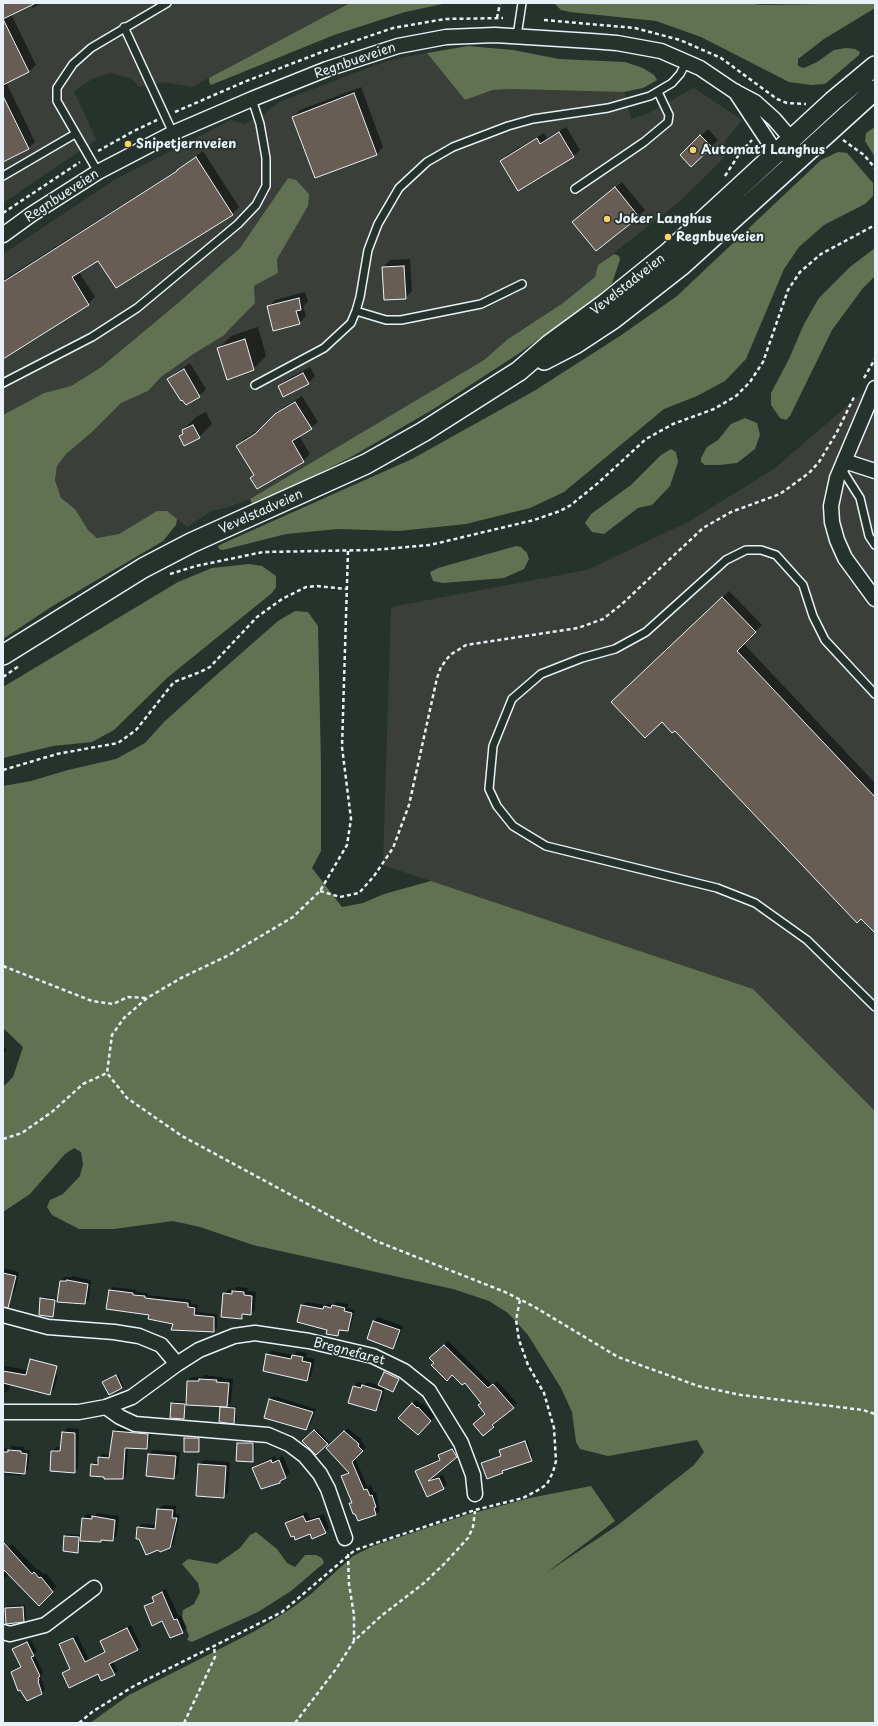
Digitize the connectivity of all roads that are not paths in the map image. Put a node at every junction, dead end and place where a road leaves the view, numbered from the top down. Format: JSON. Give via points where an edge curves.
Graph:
{"nodes":[{"id":1,"x":167,"y":3,"type":"edge"},
{"id":2,"x":522,"y":3,"type":"edge"},
{"id":3,"x":124,"y":27,"type":"junction"},
{"id":4,"x":517,"y":36,"type":"junction"},
{"id":5,"x":687,"y":61,"type":"junction"},
{"id":6,"x":875,"y":66,"type":"edge"},
{"id":7,"x":875,"y":90,"type":"edge"},
{"id":8,"x":734,"y":91,"type":"junction"},
{"id":9,"x":658,"y":92,"type":"junction"},
{"id":10,"x":252,"y":99,"type":"junction"},
{"id":11,"x":173,"y":133,"type":"junction"},
{"id":12,"x":75,"y":134,"type":"junction"},
{"id":13,"x":792,"y":140,"type":"junction"},
{"id":14,"x":778,"y":153,"type":"junction"},
{"id":15,"x":797,"y":160,"type":"junction"},
{"id":16,"x":98,"y":172,"type":"junction"},
{"id":17,"x":3,"y":176,"type":"edge"},
{"id":18,"x":575,"y":189,"type":"dead end"},
{"id":19,"x":3,"y":235,"type":"edge"},
{"id":20,"x":522,"y":284,"type":"dead end"},
{"id":21,"x":356,"y":311,"type":"junction"},
{"id":22,"x":519,"y":371,"type":"junction"},
{"id":23,"x":3,"y":383,"type":"edge"},
{"id":24,"x":255,"y":385,"type":"dead end"},
{"id":25,"x":875,"y":388,"type":"edge"},
{"id":26,"x":843,"y":465,"type":"junction"},
{"id":27,"x":875,"y":472,"type":"edge"},
{"id":28,"x":875,"y":545,"type":"edge"},
{"id":29,"x":875,"y":599,"type":"edge"},
{"id":30,"x":3,"y":655,"type":"edge"},
{"id":31,"x":875,"y":694,"type":"edge"},
{"id":32,"x":875,"y":1007,"type":"edge"},
{"id":33,"x":3,"y":1316,"type":"edge"},
{"id":34,"x":177,"y":1364,"type":"junction"},
{"id":35,"x":106,"y":1407,"type":"junction"},
{"id":36,"x":3,"y":1412,"type":"edge"},
{"id":37,"x":475,"y":1494,"type":"dead end"},
{"id":38,"x":344,"y":1538,"type":"dead end"},
{"id":39,"x":94,"y":1588,"type":"dead end"},
{"id":40,"x":3,"y":1632,"type":"edge"}],
"edges":[{"from":1,"to":3,"type":"lane"},
{"from":2,"to":4,"type":"lane"},
{"from":3,"to":11,"type":"lane"},
{"from":3,"to":12,"type":"lane","via":[[91,48],[73,64],[58,88],[57,101]]},
{"from":4,"to":5,"type":"street","name":"Regnbueveien","via":[[628,45],[661,51]]},
{"from":4,"to":10,"type":"street","name":"Regnbueveien","via":[[446,37],[398,46],[327,69]]},
{"from":5,"to":8,"type":"street","name":"Regnbueveien"},
{"from":5,"to":9,"type":"lane","via":[[672,83]]},
{"from":6,"to":13,"type":"main road","name":"Vevelstadveien"},
{"from":7,"to":15,"type":"main road","name":"Vevelstadveien"},
{"from":8,"to":13,"type":"street","name":"Regnbueveien","via":[[755,102]]},
{"from":8,"to":14,"type":"street","name":"Regnbueveien"},
{"from":9,"to":18,"type":"lane","via":[[669,115],[668,122],[644,142]]},
{"from":9,"to":21,"type":"lane","via":[[608,108],[533,119],[508,126],[453,147],[427,162],[399,188],[378,224],[368,250]]},
{"from":10,"to":11,"type":"street","name":"Regnbueveien"},
{"from":10,"to":23,"type":"lane","via":[[260,124],[266,158],[266,186],[256,205],[238,224],[137,308],[92,337]]},
{"from":11,"to":16,"type":"street","name":"Regnbueveien"},
{"from":12,"to":16,"type":"lane"},
{"from":12,"to":17,"type":"lane"},
{"from":13,"to":14,"type":"main road","name":"Vevelstadveien"},
{"from":13,"to":15,"type":"street","name":"Regnbueveien"},
{"from":14,"to":15,"type":"street"},
{"from":14,"to":22,"type":"main road","name":"Vevelstadveien","via":[[668,253],[605,304],[548,345]]},
{"from":15,"to":22,"type":"main road","name":"Vevelstadveien","via":[[707,244],[636,302],[564,350]]},
{"from":16,"to":19,"type":"street","name":"Regnbueveien"},
{"from":20,"to":21,"type":"lane","via":[[481,304],[401,320],[386,320]]},
{"from":21,"to":24,"type":"lane","via":[[351,323],[324,348]]},
{"from":22,"to":30,"type":"main road","name":"Vevelstadveien","via":[[423,432],[366,464],[148,566]]},
{"from":25,"to":26,"type":"street"},
{"from":26,"to":27,"type":"street"},
{"from":26,"to":28,"type":"lane","via":[[860,498],[869,536]]},
{"from":26,"to":29,"type":"street","via":[[833,491],[831,506],[834,528],[845,558]]},
{"from":31,"to":32,"type":"lane","via":[[825,640],[802,585],[776,555],[762,550],[746,550],[726,560],[646,632],[615,649],[540,674],[512,698],[493,746],[489,789],[497,806],[513,826],[546,846],[717,888],[755,903],[807,940]]},
{"from":33,"to":34,"type":"street","via":[[48,1327],[139,1336],[161,1345]]},
{"from":34,"to":35,"type":"street","name":"Bregnefaret","via":[[132,1397]]},
{"from":34,"to":37,"type":"street","name":"Bregnefaret","via":[[199,1350],[234,1336],[255,1334],[309,1341],[373,1356],[391,1363],[418,1380],[438,1401],[468,1459]]},
{"from":35,"to":36,"type":"street","name":"Bregnefaret","via":[[78,1412]]},
{"from":35,"to":38,"type":"street","via":[[135,1424],[268,1435],[289,1444],[305,1456],[320,1474],[328,1489]]},
{"from":39,"to":40,"type":"street","via":[[45,1625],[10,1634]]}]}
